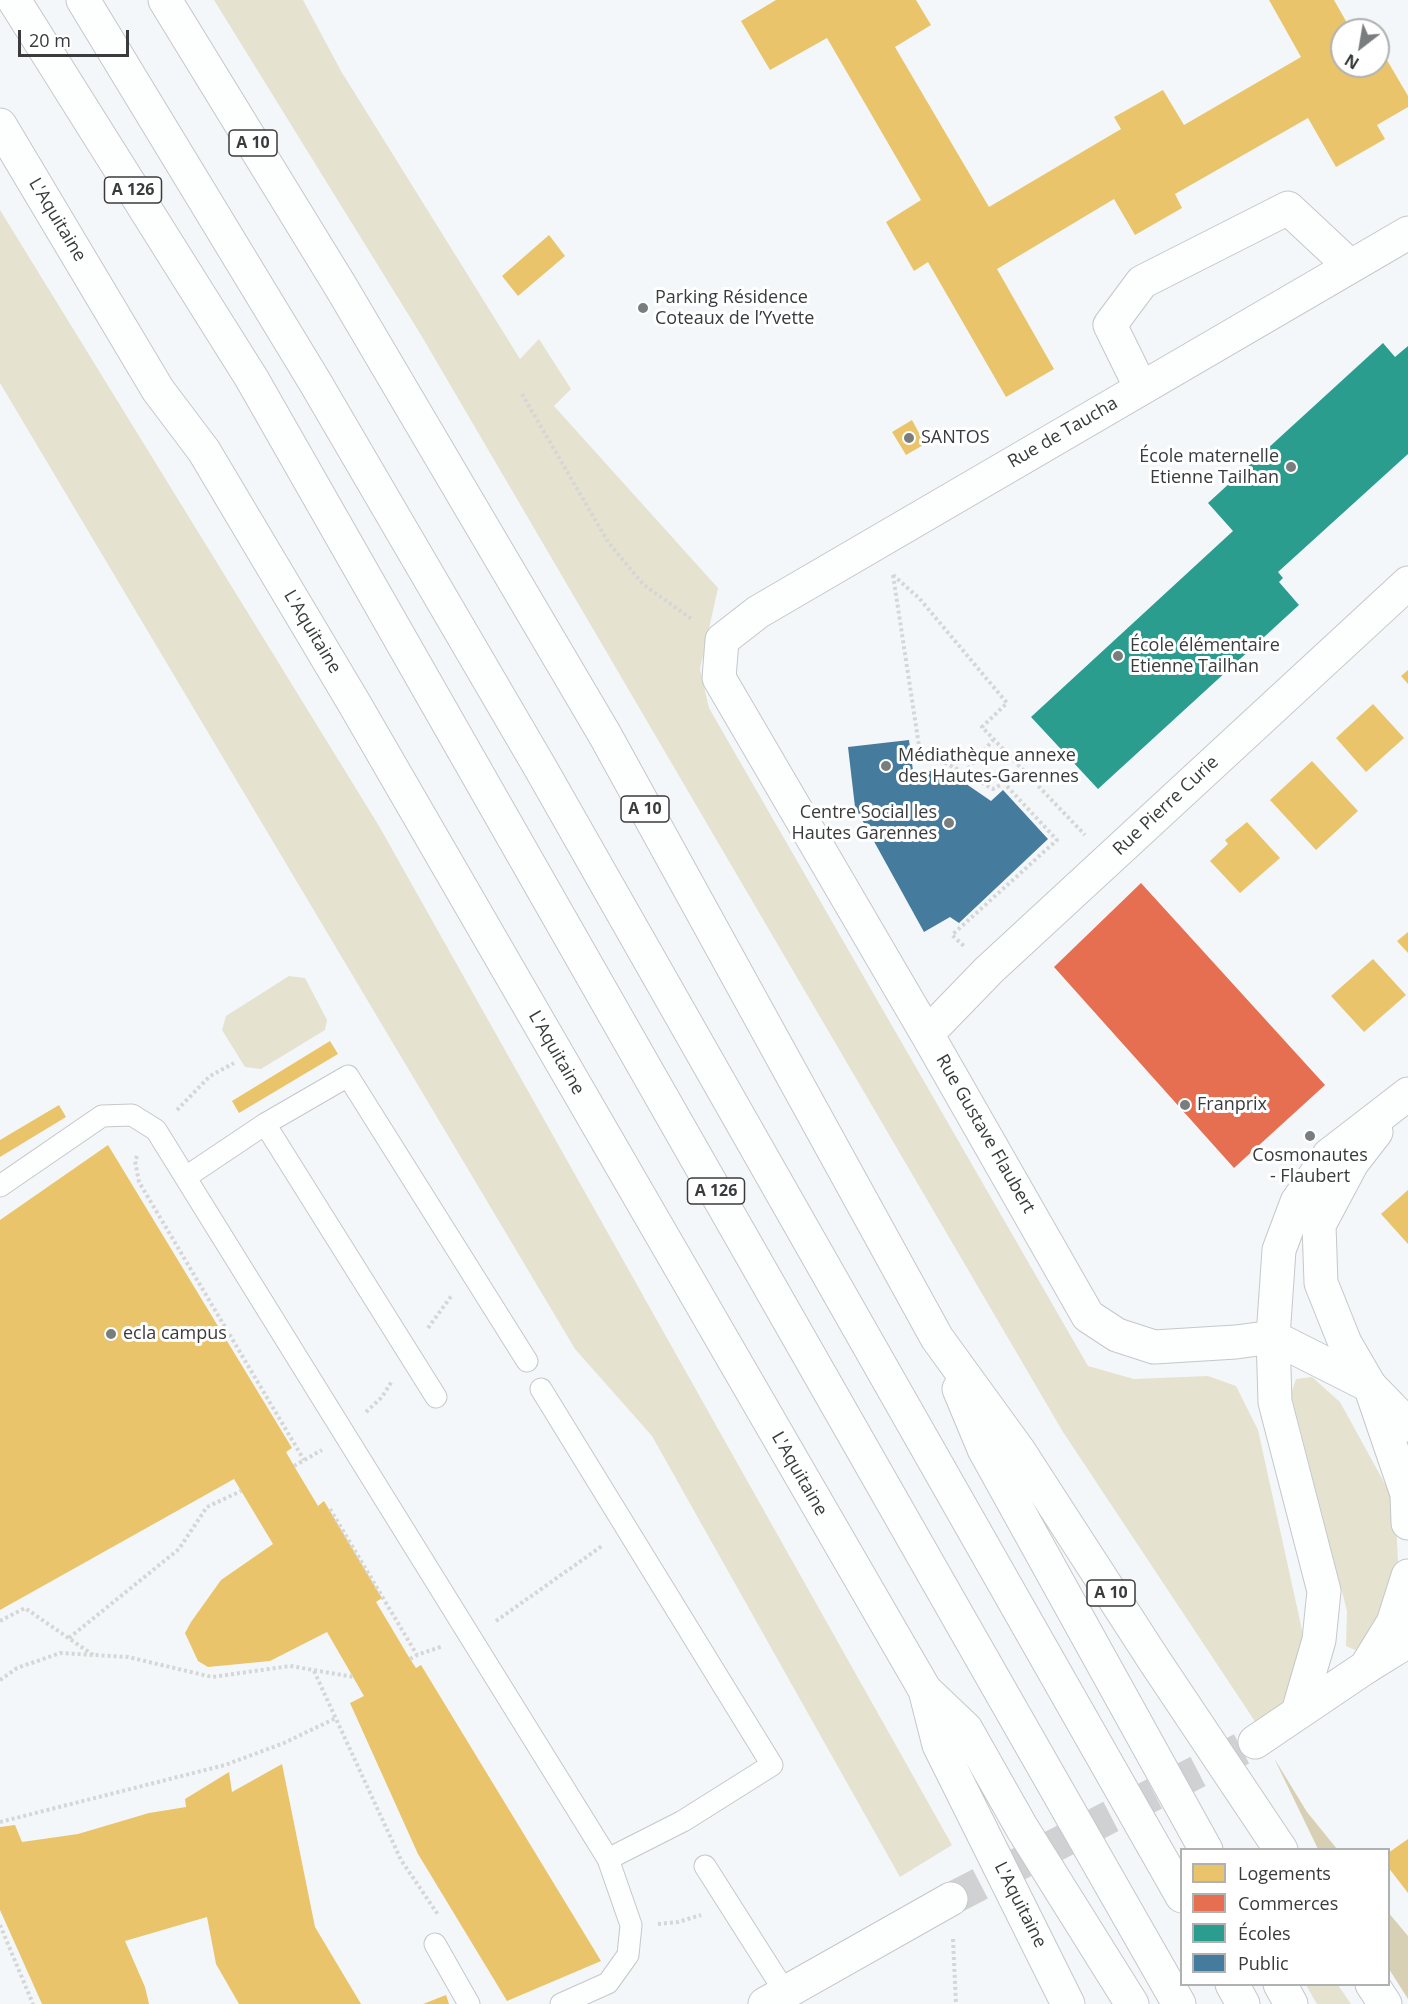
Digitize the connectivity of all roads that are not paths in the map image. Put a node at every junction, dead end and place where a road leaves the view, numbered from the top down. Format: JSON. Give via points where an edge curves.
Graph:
{"nodes":[{"id":1,"x":14,"y":0,"type":"edge"},
{"id":2,"x":83,"y":0,"type":"edge"},
{"id":3,"x":165,"y":0,"type":"edge"},
{"id":4,"x":0,"y":125,"type":"edge"},
{"id":5,"x":1408,"y":233,"type":"edge"},
{"id":6,"x":1350,"y":266,"type":"junction"},
{"id":7,"x":1141,"y":388,"type":"junction"},
{"id":8,"x":1408,"y":583,"type":"edge"},
{"id":9,"x":722,"y":640,"type":"joint"},
{"id":10,"x":927,"y":1034,"type":"junction"},
{"id":11,"x":1402,"y":1099,"type":"edge"},
{"id":12,"x":266,"y":1124,"type":"junction"},
{"id":13,"x":186,"y":1177,"type":"junction"},
{"id":14,"x":0,"y":1186,"type":"edge"},
{"id":15,"x":1273,"y":1337,"type":"junction"},
{"id":16,"x":937,"y":1338,"type":"junction"},
{"id":17,"x":527,"y":1361,"type":"dead end"},
{"id":18,"x":1370,"y":1386,"type":"junction"},
{"id":19,"x":541,"y":1389,"type":"dead end"},
{"id":20,"x":436,"y":1397,"type":"dead end"},
{"id":21,"x":1408,"y":1425,"type":"edge"},
{"id":22,"x":1408,"y":1523,"type":"edge"},
{"id":23,"x":1408,"y":1576,"type":"edge"},
{"id":24,"x":1408,"y":1641,"type":"edge"},
{"id":25,"x":1366,"y":1667,"type":"junction"},
{"id":26,"x":925,"y":1690,"type":"junction"},
{"id":27,"x":1298,"y":1712,"type":"junction"},
{"id":28,"x":1255,"y":1742,"type":"tunnel mouth"},
{"id":29,"x":1205,"y":1848,"type":"edge"},
{"id":30,"x":1280,"y":1848,"type":"edge"},
{"id":31,"x":608,"y":1859,"type":"junction"},
{"id":32,"x":705,"y":1866,"type":"dead end"},
{"id":33,"x":1180,"y":1892,"type":"edge"},
{"id":34,"x":951,"y":1899,"type":"tunnel mouth"},
{"id":35,"x":435,"y":1944,"type":"dead end"},
{"id":36,"x":1233,"y":1986,"type":"edge"},
{"id":37,"x":1281,"y":1986,"type":"edge"},
{"id":38,"x":1373,"y":1986,"type":"edge"},
{"id":39,"x":775,"y":1998,"type":"edge"},
{"id":40,"x":468,"y":2004,"type":"edge"},
{"id":41,"x":561,"y":2004,"type":"edge"},
{"id":42,"x":1068,"y":2004,"type":"edge"},
{"id":43,"x":1132,"y":2004,"type":"edge"},
{"id":44,"x":1179,"y":2004,"type":"edge"},
{"id":45,"x":1243,"y":2004,"type":"edge"},
{"id":46,"x":1291,"y":2004,"type":"edge"},
{"id":47,"x":1385,"y":2004,"type":"edge"}],
"edges":[{"from":1,"to":44,"type":"main road","number":"A 126","via":[[252,379]]},
{"from":2,"to":33,"type":"main road","number":"A 126","via":[[315,382],[535,759]]},
{"from":3,"to":16,"type":"main road","number":"A 10","via":[[341,286],[605,735]]},
{"from":4,"to":26,"type":"main road","name":"L'Aquitaine","via":[[158,390],[204,451],[348,693]]},
{"from":5,"to":6,"type":"main road","name":"Rue de Taucha"},
{"from":6,"to":7,"type":"main road","name":"Rue de Taucha"},
{"from":6,"to":7,"type":"main road","via":[[1288,208],[1142,282],[1110,325]]},
{"from":7,"to":9,"type":"main road","name":"Rue de Taucha","via":[[758,612]]},
{"from":8,"to":10,"type":"main road","name":"Rue Pierre Curie","via":[[989,970]]},
{"from":9,"to":10,"type":"main road","name":"Rue Gustave Flaubert","via":[[719,678]]},
{"from":10,"to":15,"type":"main road","name":"Rue Gustave Flaubert","via":[[1088,1316],[1117,1335],[1154,1347]]},
{"from":11,"to":15,"type":"main road","via":[[1329,1155],[1297,1202],[1279,1250]]},
{"from":11,"to":18,"type":"main road","via":[[1352,1163],[1319,1225],[1321,1283],[1345,1343]]},
{"from":12,"to":13,"type":"lane"},
{"from":12,"to":17,"type":"lane","via":[[348,1076]]},
{"from":12,"to":20,"type":"lane"},
{"from":13,"to":14,"type":"lane","via":[[156,1130],[132,1115],[102,1116]]},
{"from":13,"to":31,"type":"lane"},
{"from":15,"to":18,"type":"main road"},
{"from":15,"to":27,"type":"main road","via":[[1275,1402],[1324,1591],[1319,1640]]},
{"from":16,"to":29,"type":"main road","via":[[984,1449]]},
{"from":16,"to":30,"type":"main road","number":"A 10","via":[[1020,1450]]},
{"from":18,"to":21,"type":"main road"},
{"from":18,"to":22,"type":"main road","via":[[1407,1494]]},
{"from":19,"to":31,"type":"lane","via":[[772,1766],[683,1821]]},
{"from":23,"to":25,"type":"main road","via":[[1394,1623]]},
{"from":24,"to":25,"type":"main road"},
{"from":25,"to":27,"type":"main road"},
{"from":26,"to":42,"type":"main road","name":"L'Aquitaine","via":[[939,1745]]},
{"from":26,"to":43,"type":"main road","via":[[966,1729],[1022,1828]]},
{"from":27,"to":28,"type":"main road"},
{"from":31,"to":41,"type":"lane","via":[[631,1925],[628,1955],[608,1983]]},
{"from":32,"to":39,"type":"lane","via":[[728,1902]]},
{"from":34,"to":39,"type":"main road"},
{"from":35,"to":40,"type":"lane"},
{"from":36,"to":45,"type":"main road"},
{"from":37,"to":46,"type":"main road"},
{"from":38,"to":47,"type":"main road"}]}
